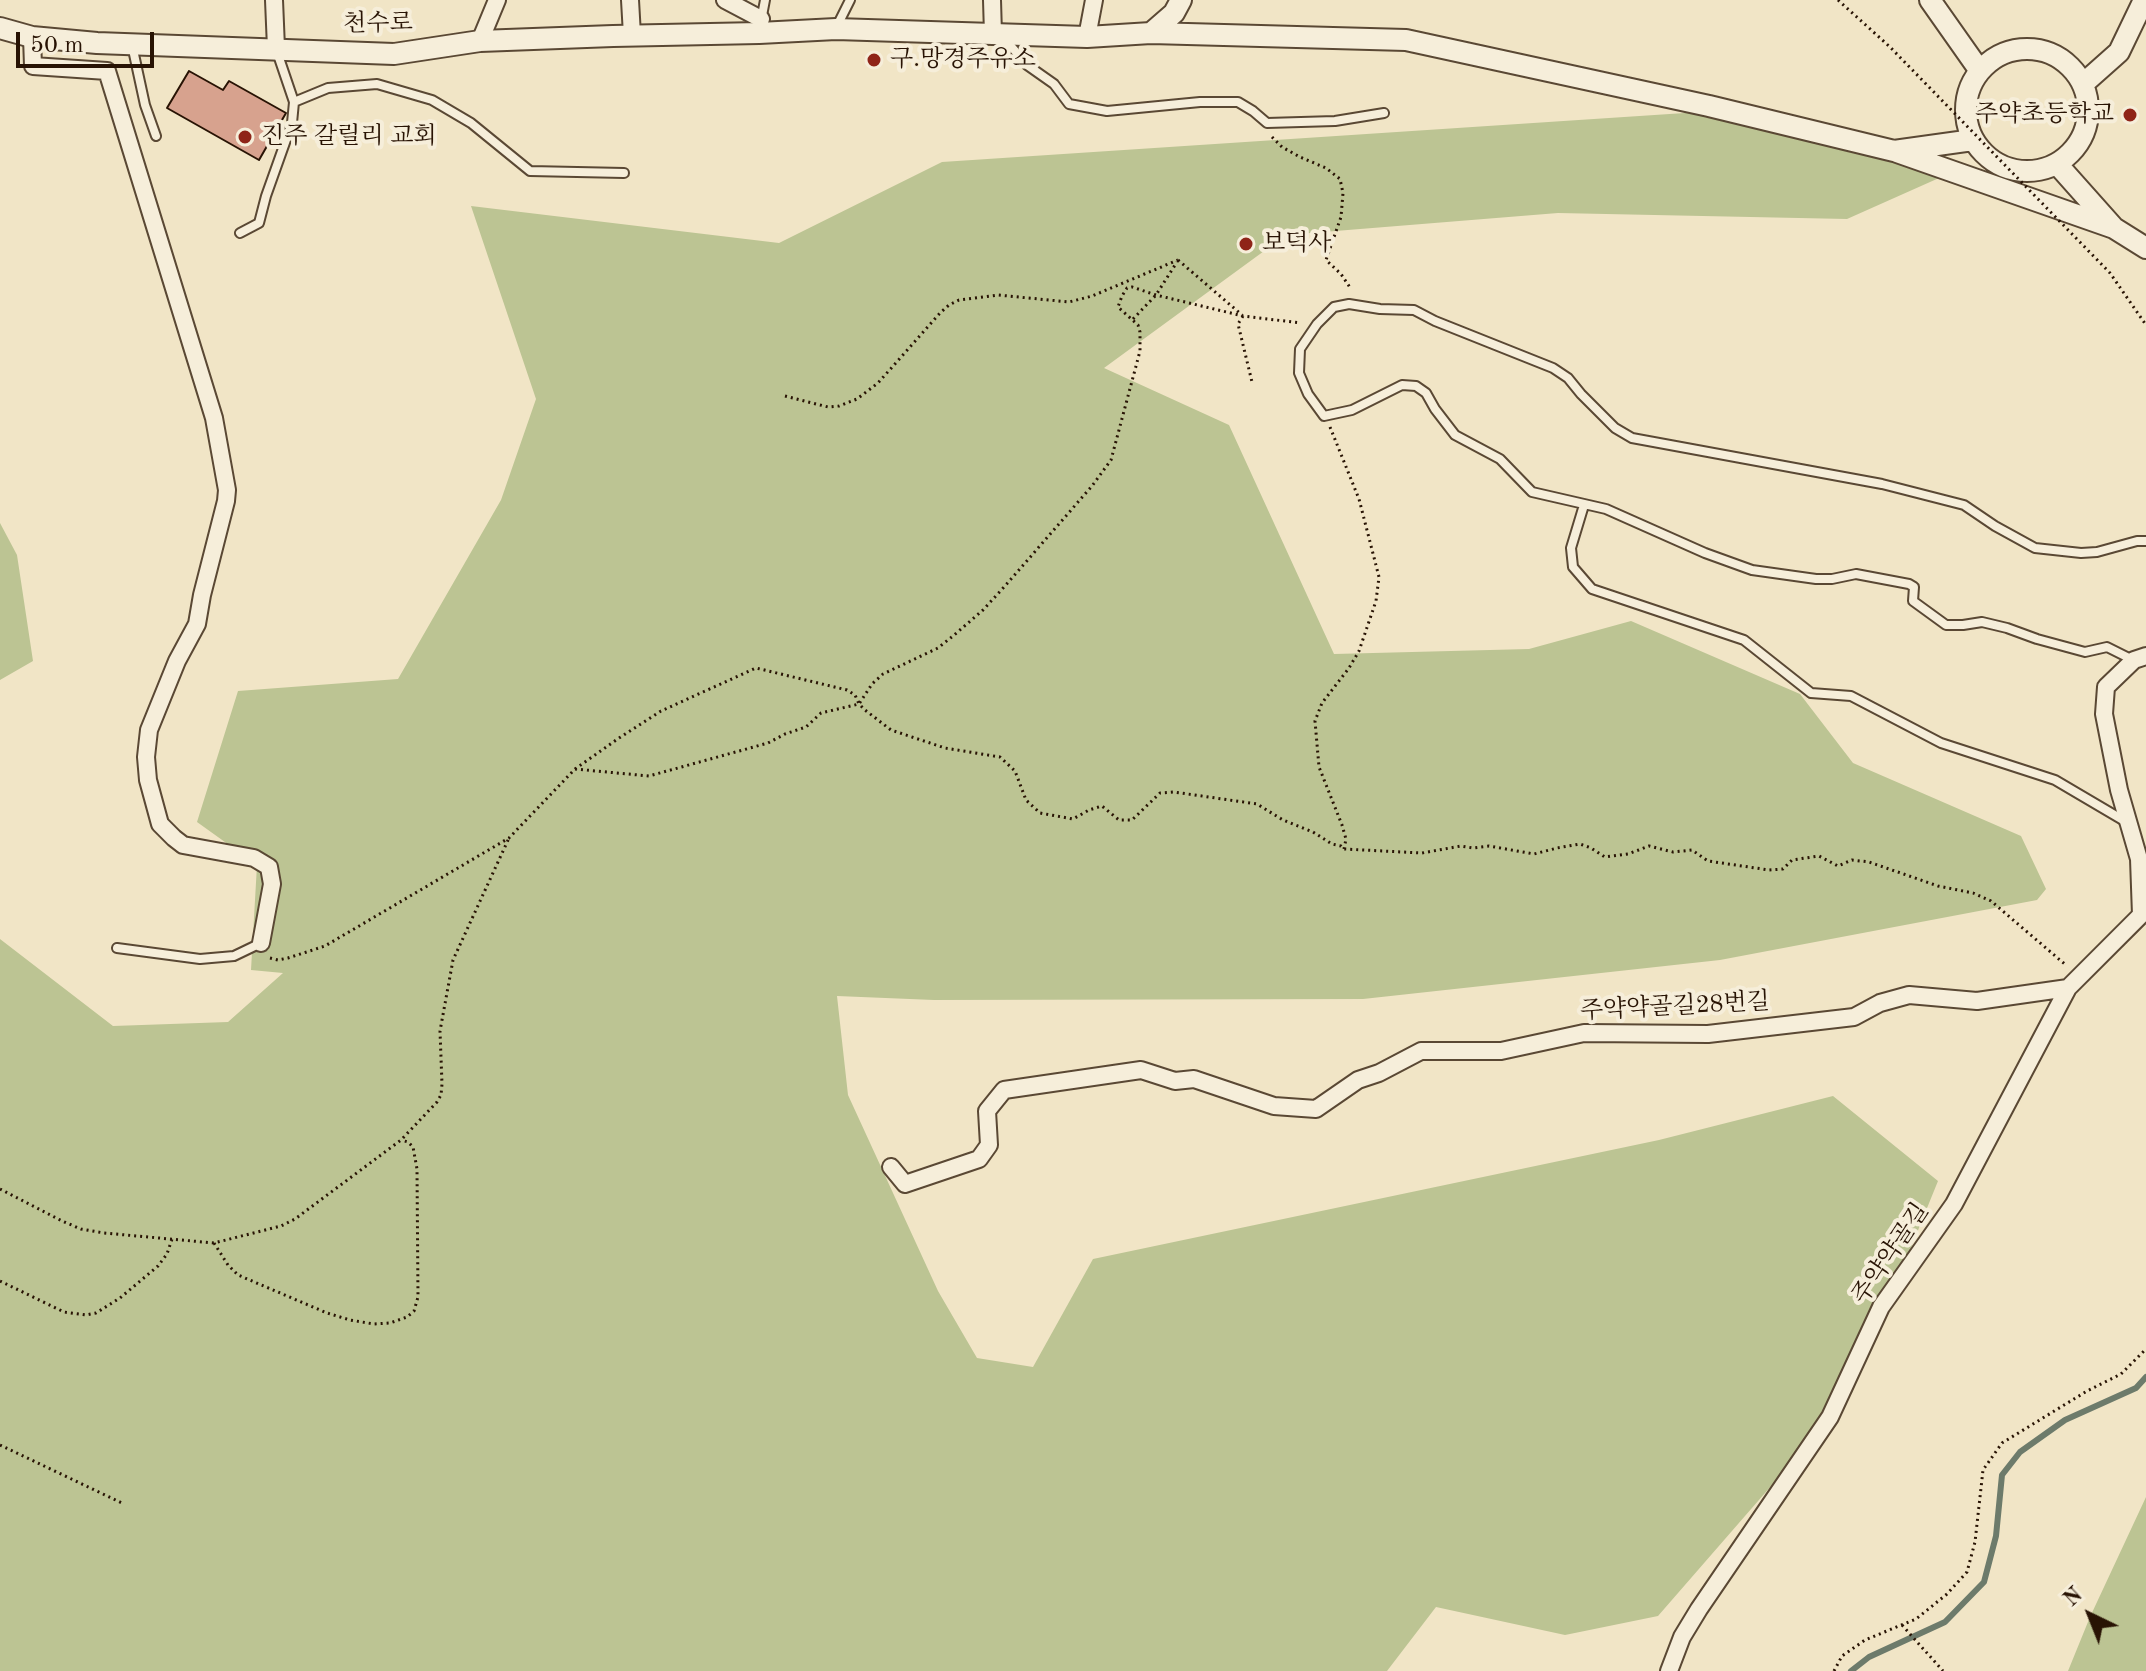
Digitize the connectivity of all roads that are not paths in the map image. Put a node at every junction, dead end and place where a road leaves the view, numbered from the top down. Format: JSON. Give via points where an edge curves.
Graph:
{"nodes":[{"id":1,"x":274,"y":0,"type":"edge"},
{"id":2,"x":497,"y":0,"type":"edge"},
{"id":3,"x":630,"y":0,"type":"edge"},
{"id":4,"x":725,"y":0,"type":"edge"},
{"id":5,"x":765,"y":0,"type":"edge"},
{"id":6,"x":850,"y":0,"type":"edge"},
{"id":7,"x":992,"y":0,"type":"edge"},
{"id":8,"x":1094,"y":0,"type":"edge"},
{"id":9,"x":1181,"y":0,"type":"edge"},
{"id":10,"x":1930,"y":0,"type":"edge"},
{"id":11,"x":2144,"y":0,"type":"edge"},
{"id":12,"x":760,"y":26,"type":"junction"},
{"id":13,"x":0,"y":28,"type":"edge"},
{"id":14,"x":836,"y":29,"type":"junction"},
{"id":15,"x":1151,"y":33,"type":"junction"},
{"id":16,"x":997,"y":34,"type":"junction"},
{"id":17,"x":632,"y":35,"type":"junction"},
{"id":18,"x":32,"y":37,"type":"junction"},
{"id":19,"x":1087,"y":37,"type":"junction"},
{"id":20,"x":480,"y":41,"type":"junction"},
{"id":21,"x":131,"y":44,"type":"junction"},
{"id":22,"x":276,"y":48,"type":"junction"},
{"id":23,"x":1980,"y":71,"type":"junction"},
{"id":24,"x":2083,"y":84,"type":"junction"},
{"id":25,"x":294,"y":102,"type":"junction"},
{"id":26,"x":1384,"y":113,"type":"dead end"},
{"id":27,"x":156,"y":136,"type":"dead end"},
{"id":28,"x":1973,"y":140,"type":"junction"},
{"id":29,"x":1894,"y":151,"type":"junction"},
{"id":30,"x":2057,"y":164,"type":"junction"},
{"id":31,"x":624,"y":173,"type":"dead end"},
{"id":32,"x":2114,"y":228,"type":"junction"},
{"id":33,"x":240,"y":233,"type":"dead end"},
{"id":34,"x":2146,"y":248,"type":"edge"},
{"id":35,"x":1584,"y":505,"type":"junction"},
{"id":36,"x":2146,"y":541,"type":"edge"},
{"id":37,"x":2140,"y":658,"type":"edge"},
{"id":38,"x":2129,"y":824,"type":"junction"},
{"id":39,"x":2144,"y":914,"type":"edge"},
{"id":40,"x":261,"y":943,"type":"joint"},
{"id":41,"x":117,"y":948,"type":"dead end"},
{"id":42,"x":2073,"y":983,"type":"junction"},
{"id":43,"x":891,"y":1167,"type":"dead end"},
{"id":44,"x":1669,"y":1671,"type":"edge"}],
"edges":[{"from":1,"to":22,"type":"street"},
{"from":2,"to":20,"type":"street"},
{"from":3,"to":17,"type":"street"},
{"from":4,"to":12,"type":"street"},
{"from":5,"to":12,"type":"lane"},
{"from":6,"to":14,"type":"lane"},
{"from":7,"to":16,"type":"street"},
{"from":8,"to":19,"type":"street"},
{"from":9,"to":15,"type":"street"},
{"from":10,"to":23,"type":"street"},
{"from":11,"to":24,"type":"street","via":[[2119,52]]},
{"from":12,"to":14,"type":"street","name":"천수로"},
{"from":12,"to":17,"type":"street","name":"천수로"},
{"from":13,"to":18,"type":"street","name":"천수로"},
{"from":14,"to":16,"type":"street","name":"천수로"},
{"from":15,"to":19,"type":"street","name":"천수로"},
{"from":15,"to":29,"type":"street","name":"천수로","via":[[1406,40]]},
{"from":16,"to":19,"type":"street","name":"천수로"},
{"from":16,"to":26,"type":"lane","via":[[1069,104],[1107,111],[1238,102],[1267,123]]},
{"from":17,"to":20,"type":"street","name":"천수로"},
{"from":18,"to":21,"type":"street","name":"천수로"},
{"from":18,"to":40,"type":"street","via":[[33,66],[107,71],[214,418],[226,501],[197,624],[149,730],[148,780],[160,824],[183,845],[254,858],[269,867],[272,884]]},
{"from":20,"to":22,"type":"street","name":"천수로","via":[[394,54]]},
{"from":21,"to":22,"type":"street","name":"천수로"},
{"from":21,"to":27,"type":"lane"},
{"from":22,"to":25,"type":"lane"},
{"from":23,"to":24,"type":"street","via":[[2009,51],[2035,49],[2060,58]]},
{"from":23,"to":28,"type":"street","via":[[1966,103]]},
{"from":24,"to":30,"type":"street","via":[[2088,119],[2083,136]]},
{"from":25,"to":31,"type":"lane","via":[[328,88],[377,84],[432,100],[471,123],[530,171]]},
{"from":25,"to":33,"type":"lane","via":[[259,223]]},
{"from":28,"to":29,"type":"street"},
{"from":28,"to":30,"type":"street","via":[[2001,166],[2019,171]]},
{"from":29,"to":32,"type":"street","name":"천수로"},
{"from":30,"to":32,"type":"street"},
{"from":32,"to":34,"type":"street"},
{"from":35,"to":36,"type":"lane","via":[[1532,492],[1500,459],[1455,435],[1416,386],[1402,385],[1352,410],[1324,416],[1299,373],[1300,349],[1334,307],[1414,310],[1553,368],[1632,438],[1882,484],[1964,505],[2035,548],[2097,552]]},
{"from":35,"to":37,"type":"lane","via":[[1606,509],[1752,570],[1816,579],[1856,574],[1914,587],[1913,601],[1946,625],[1982,622],[2085,652],[2107,647]]},
{"from":35,"to":38,"type":"lane","via":[[1571,548],[1573,567],[1592,589],[1744,640],[1811,693],[1851,696],[1941,743],[2055,780]]},
{"from":37,"to":38,"type":"street","name":"주약약골길","via":[[2106,687],[2104,714]]},
{"from":38,"to":39,"type":"street","name":"주약약골길","via":[[2139,859]]},
{"from":39,"to":42,"type":"street","name":"주약약골길"},
{"from":40,"to":41,"type":"lane","via":[[234,956],[200,959]]},
{"from":42,"to":43,"type":"street","name":"주약약골길28번길","via":[[1977,1001],[1909,995],[1854,1017],[1723,1032],[1584,1033],[1501,1051],[1421,1051],[1358,1080],[1316,1109],[1274,1106],[1194,1079],[1175,1081],[1141,1070],[1004,1090],[987,1111],[989,1145],[979,1159],[905,1184]]},
{"from":42,"to":44,"type":"street","name":"주약약골길","via":[[1954,1204],[1881,1307],[1830,1417],[1699,1609]]}]}
